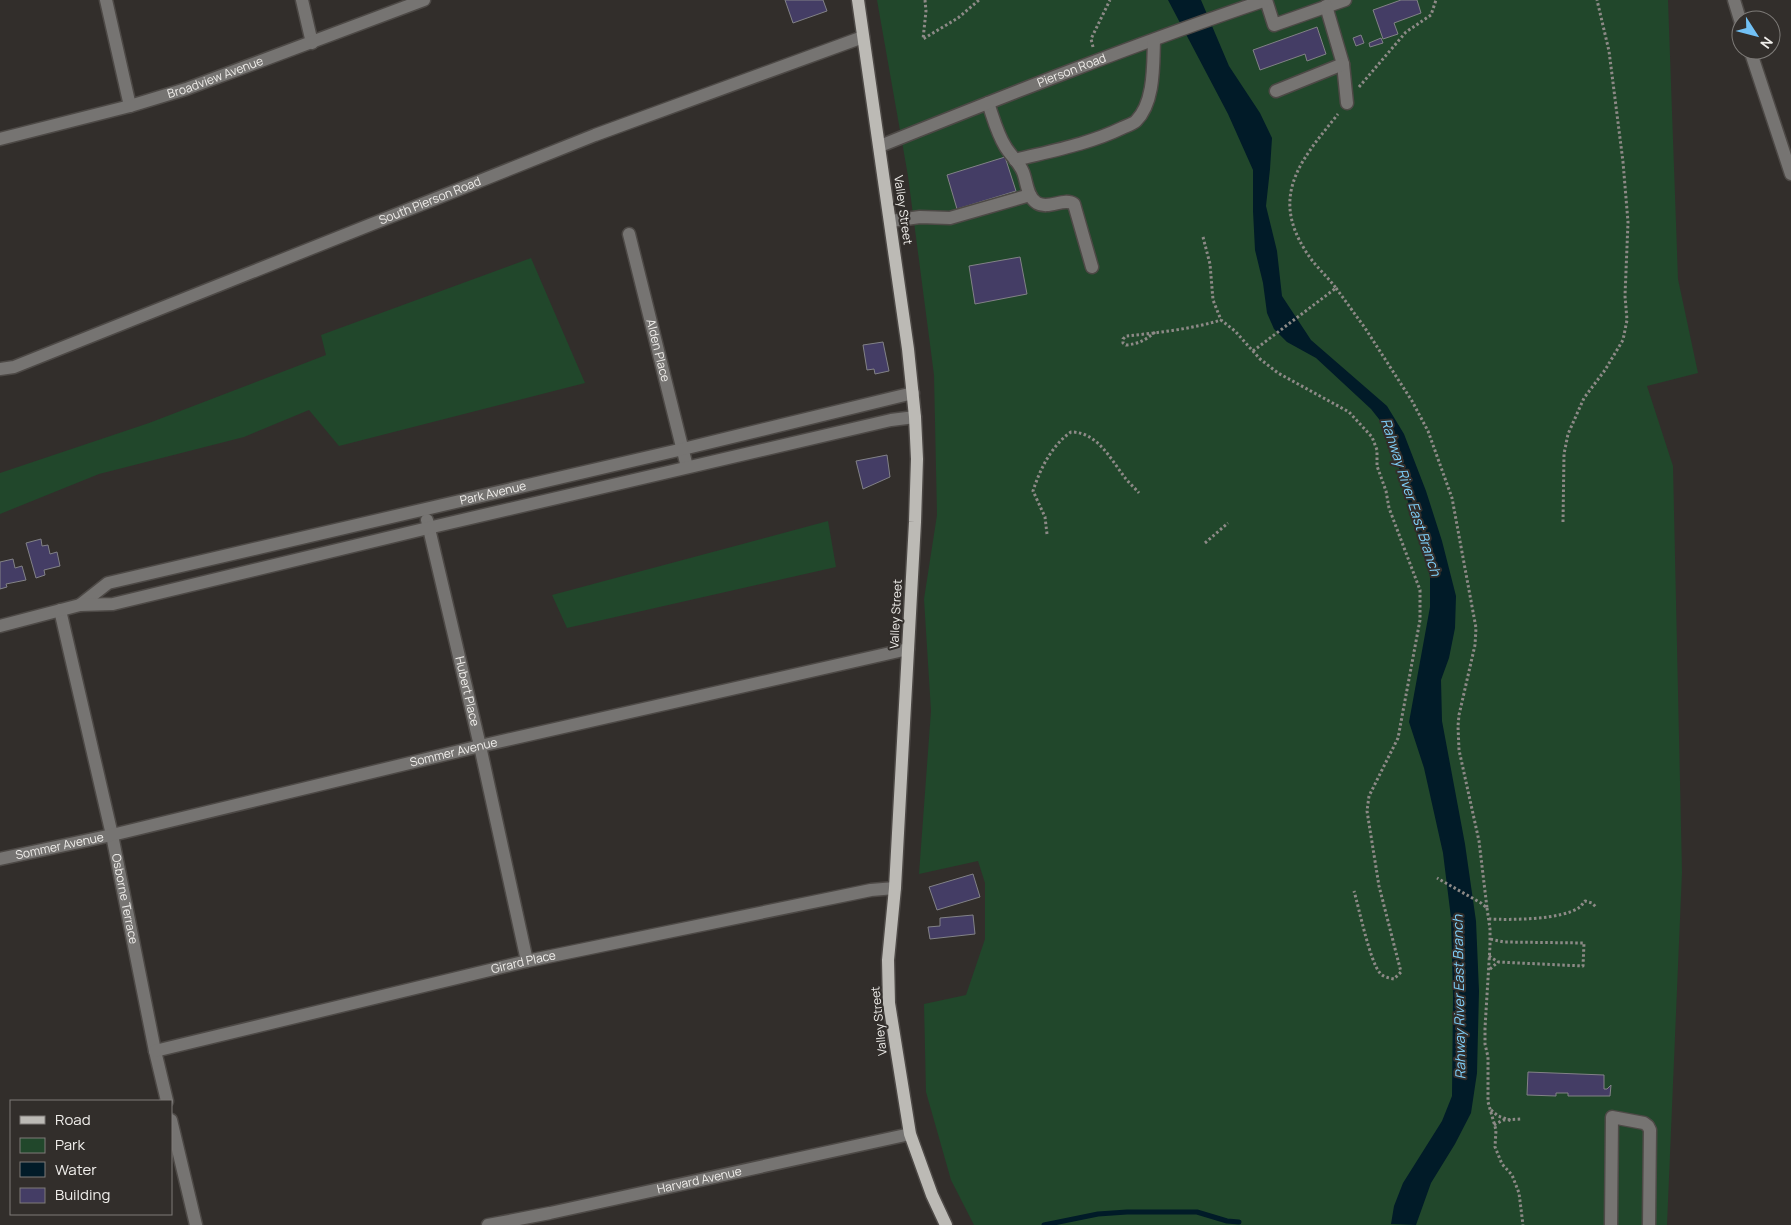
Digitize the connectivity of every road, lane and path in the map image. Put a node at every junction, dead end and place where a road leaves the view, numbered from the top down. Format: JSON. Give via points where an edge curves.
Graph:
{"nodes":[{"id":1,"x":106,"y":0,"type":"edge"},
{"id":2,"x":302,"y":0,"type":"edge"},
{"id":3,"x":424,"y":0,"type":"edge"},
{"id":4,"x":858,"y":0,"type":"edge"},
{"id":5,"x":925,"y":0,"type":"edge"},
{"id":6,"x":979,"y":0,"type":"edge"},
{"id":7,"x":1110,"y":0,"type":"edge"},
{"id":8,"x":1266,"y":0,"type":"edge"},
{"id":9,"x":1436,"y":0,"type":"edge"},
{"id":10,"x":1597,"y":0,"type":"edge"},
{"id":11,"x":1335,"y":2,"type":"edge"},
{"id":12,"x":863,"y":37,"type":"junction"},
{"id":13,"x":1154,"y":40,"type":"junction"},
{"id":14,"x":312,"y":43,"type":"junction"},
{"id":15,"x":1093,"y":48,"type":"dead end"},
{"id":16,"x":1753,"y":60,"type":"edge"},
{"id":17,"x":1344,"y":64,"type":"junction"},
{"id":18,"x":1276,"y":91,"type":"dead end"},
{"id":19,"x":988,"y":103,"type":"junction"},
{"id":20,"x":1347,"y":103,"type":"junction"},
{"id":21,"x":130,"y":106,"type":"junction"},
{"id":22,"x":0,"y":139,"type":"edge"},
{"id":23,"x":880,"y":146,"type":"junction"},
{"id":24,"x":1015,"y":160,"type":"junction"},
{"id":25,"x":1791,"y":174,"type":"edge"},
{"id":26,"x":1030,"y":195,"type":"junction"},
{"id":27,"x":891,"y":221,"type":"junction"},
{"id":28,"x":629,"y":234,"type":"dead end"},
{"id":29,"x":1203,"y":237,"type":"dead end"},
{"id":30,"x":1092,"y":267,"type":"dead end"},
{"id":31,"x":1336,"y":288,"type":"junction"},
{"id":32,"x":1221,"y":320,"type":"junction"},
{"id":33,"x":1155,"y":332,"type":"junction"},
{"id":34,"x":1253,"y":351,"type":"junction"},
{"id":35,"x":0,"y":369,"type":"edge"},
{"id":36,"x":913,"y":393,"type":"junction"},
{"id":37,"x":915,"y":417,"type":"junction"},
{"id":38,"x":682,"y":449,"type":"junction"},
{"id":39,"x":687,"y":467,"type":"junction"},
{"id":40,"x":1139,"y":493,"type":"dead end"},
{"id":41,"x":424,"y":509,"type":"junction"},
{"id":42,"x":1563,"y":522,"type":"dead end"},
{"id":43,"x":1228,"y":523,"type":"dead end"},
{"id":44,"x":428,"y":528,"type":"junction"},
{"id":45,"x":1047,"y":534,"type":"dead end"},
{"id":46,"x":1205,"y":543,"type":"dead end"},
{"id":47,"x":80,"y":605,"type":"junction"},
{"id":48,"x":60,"y":610,"type":"junction"},
{"id":49,"x":0,"y":626,"type":"edge"},
{"id":50,"x":908,"y":649,"type":"junction"},
{"id":51,"x":480,"y":746,"type":"junction"},
{"id":52,"x":112,"y":835,"type":"junction"},
{"id":53,"x":0,"y":859,"type":"edge"},
{"id":54,"x":1437,"y":878,"type":"dead end"},
{"id":55,"x":895,"y":888,"type":"junction"},
{"id":56,"x":1354,"y":891,"type":"dead end"},
{"id":57,"x":1596,"y":907,"type":"dead end"},
{"id":58,"x":1487,"y":908,"type":"junction"},
{"id":59,"x":1489,"y":919,"type":"junction"},
{"id":60,"x":1490,"y":939,"type":"junction"},
{"id":61,"x":1489,"y":956,"type":"junction"},
{"id":62,"x":527,"y":961,"type":"junction"},
{"id":63,"x":1498,"y":962,"type":"junction"},
{"id":64,"x":1489,"y":969,"type":"junction"},
{"id":65,"x":155,"y":1051,"type":"junction"},
{"id":66,"x":167,"y":1100,"type":"edge"},
{"id":67,"x":1488,"y":1102,"type":"junction"},
{"id":68,"x":1521,"y":1119,"type":"dead end"},
{"id":69,"x":1512,"y":1120,"type":"junction"},
{"id":70,"x":172,"y":1124,"type":"edge"},
{"id":71,"x":1494,"y":1125,"type":"junction"},
{"id":72,"x":910,"y":1134,"type":"junction"},
{"id":73,"x":196,"y":1225,"type":"edge"},
{"id":74,"x":488,"y":1225,"type":"edge"},
{"id":75,"x":946,"y":1225,"type":"edge"},
{"id":76,"x":1523,"y":1225,"type":"edge"},
{"id":77,"x":1611,"y":1225,"type":"edge"},
{"id":78,"x":1649,"y":1225,"type":"edge"}],
"edges":[{"from":1,"to":21,"type":"street"},
{"from":2,"to":14,"type":"street"},
{"from":3,"to":14,"type":"street","name":"Broadview Avenue"},
{"from":4,"to":12,"type":"main road","name":"Valley Street"},
{"from":5,"to":6,"type":"path","via":[[923,39],[951,24]]},
{"from":7,"to":15,"type":"path","via":[[1091,39]]},
{"from":8,"to":11,"type":"street","via":[[1274,25]]},
{"from":8,"to":13,"type":"street","name":"Pierson Road"},
{"from":9,"to":20,"type":"path","via":[[1430,15],[1406,32]]},
{"from":10,"to":42,"type":"path","via":[[1610,51],[1623,162],[1628,222],[1627,320],[1623,340],[1584,398],[1568,434],[1564,454]]},
{"from":11,"to":17,"type":"street"},
{"from":12,"to":23,"type":"main road","name":"Valley Street"},
{"from":12,"to":35,"type":"street","name":"South Pierson Road","via":[[595,135],[14,367]]},
{"from":13,"to":19,"type":"street","name":"Pierson Road"},
{"from":13,"to":24,"type":"street","via":[[1154,76],[1147,103],[1136,121],[1078,144]]},
{"from":14,"to":21,"type":"street","name":"Broadview Avenue"},
{"from":16,"to":25,"type":"street"},
{"from":17,"to":18,"type":"street"},
{"from":17,"to":20,"type":"street"},
{"from":19,"to":23,"type":"street","name":"Pierson Road"},
{"from":19,"to":24,"type":"street","via":[[1004,145]]},
{"from":20,"to":31,"type":"path","via":[[1298,168],[1290,207],[1296,236]]},
{"from":21,"to":22,"type":"street","name":"Broadview Avenue"},
{"from":23,"to":27,"type":"main road","name":"Valley Street"},
{"from":24,"to":26,"type":"street"},
{"from":26,"to":27,"type":"street","via":[[950,218],[920,217]]},
{"from":26,"to":30,"type":"street","via":[[1043,205],[1074,204]]},
{"from":27,"to":36,"type":"main road","name":"Valley Street"},
{"from":28,"to":38,"type":"street","name":"Alden Place"},
{"from":29,"to":32,"type":"path","via":[[1210,264],[1213,300]]},
{"from":31,"to":34,"type":"path"},
{"from":31,"to":58,"type":"path","via":[[1412,401],[1428,431],[1452,498],[1476,628],[1458,726],[1460,750],[1479,841]]},
{"from":32,"to":33,"type":"path"},
{"from":32,"to":34,"type":"path"},
{"from":33,"to":33,"type":"path","via":[[1126,336],[1123,343],[1134,344]]},
{"from":34,"to":56,"type":"path","via":[[1278,373],[1349,412],[1372,437],[1388,508],[1420,590],[1420,620],[1398,738],[1369,796],[1367,811],[1379,886],[1401,972],[1394,978],[1382,975],[1374,963]]},
{"from":36,"to":37,"type":"main road","name":"Valley Street"},
{"from":36,"to":38,"type":"street","name":"Park Avenue"},
{"from":37,"to":39,"type":"street","name":"Park Avenue"},
{"from":37,"to":50,"type":"main road","name":"Valley Street","via":[[915,522]]},
{"from":38,"to":39,"type":"street","name":"Alden Place"},
{"from":38,"to":41,"type":"street","name":"Park Avenue"},
{"from":39,"to":44,"type":"street","name":"Park Avenue"},
{"from":40,"to":45,"type":"path","via":[[1098,443],[1089,436],[1071,432],[1055,447],[1033,490],[1045,517]]},
{"from":41,"to":44,"type":"street","name":"Hubert Place"},
{"from":41,"to":47,"type":"street","name":"Park Avenue","via":[[108,583]]},
{"from":43,"to":46,"type":"path"},
{"from":44,"to":47,"type":"street","name":"Park Avenue","via":[[113,604]]},
{"from":44,"to":51,"type":"street","name":"Hubert Place"},
{"from":47,"to":48,"type":"street","name":"Park Avenue"},
{"from":48,"to":49,"type":"street","name":"Park Avenue"},
{"from":48,"to":52,"type":"street","name":"Osborne Terrace"},
{"from":50,"to":51,"type":"street","name":"Sommer Avenue"},
{"from":50,"to":55,"type":"main road","name":"Valley Street"},
{"from":51,"to":52,"type":"street","name":"Sommer Avenue"},
{"from":51,"to":62,"type":"street","name":"Hubert Place"},
{"from":52,"to":53,"type":"street","name":"Sommer Avenue"},
{"from":52,"to":65,"type":"street","name":"Osborne Terrace"},
{"from":54,"to":58,"type":"path"},
{"from":55,"to":62,"type":"street","name":"Girard Place","via":[[871,890]]},
{"from":55,"to":72,"type":"main road","name":"Valley Street","via":[[888,960],[889,1003]]},
{"from":57,"to":59,"type":"path","via":[[1585,902],[1579,907],[1540,918]]},
{"from":58,"to":59,"type":"path"},
{"from":59,"to":60,"type":"path"},
{"from":60,"to":61,"type":"path"},
{"from":60,"to":63,"type":"path","via":[[1584,944],[1583,966]]},
{"from":61,"to":63,"type":"path"},
{"from":61,"to":64,"type":"path"},
{"from":62,"to":65,"type":"street","name":"Girard Place"},
{"from":63,"to":64,"type":"path"},
{"from":64,"to":67,"type":"path","via":[[1485,1028]]},
{"from":65,"to":66,"type":"street","name":"Osborne Terrace"},
{"from":67,"to":69,"type":"path","via":[[1492,1112]]},
{"from":67,"to":71,"type":"path"},
{"from":68,"to":69,"type":"path"},
{"from":69,"to":71,"type":"path"},
{"from":70,"to":73,"type":"street"},
{"from":71,"to":76,"type":"path","via":[[1497,1154],[1512,1175],[1519,1193]]},
{"from":72,"to":74,"type":"street","name":"Harvard Avenue"},
{"from":72,"to":75,"type":"main road","name":"Valley Street"},
{"from":77,"to":78,"type":"street","via":[[1612,1117],[1644,1123],[1650,1130]]}]}
